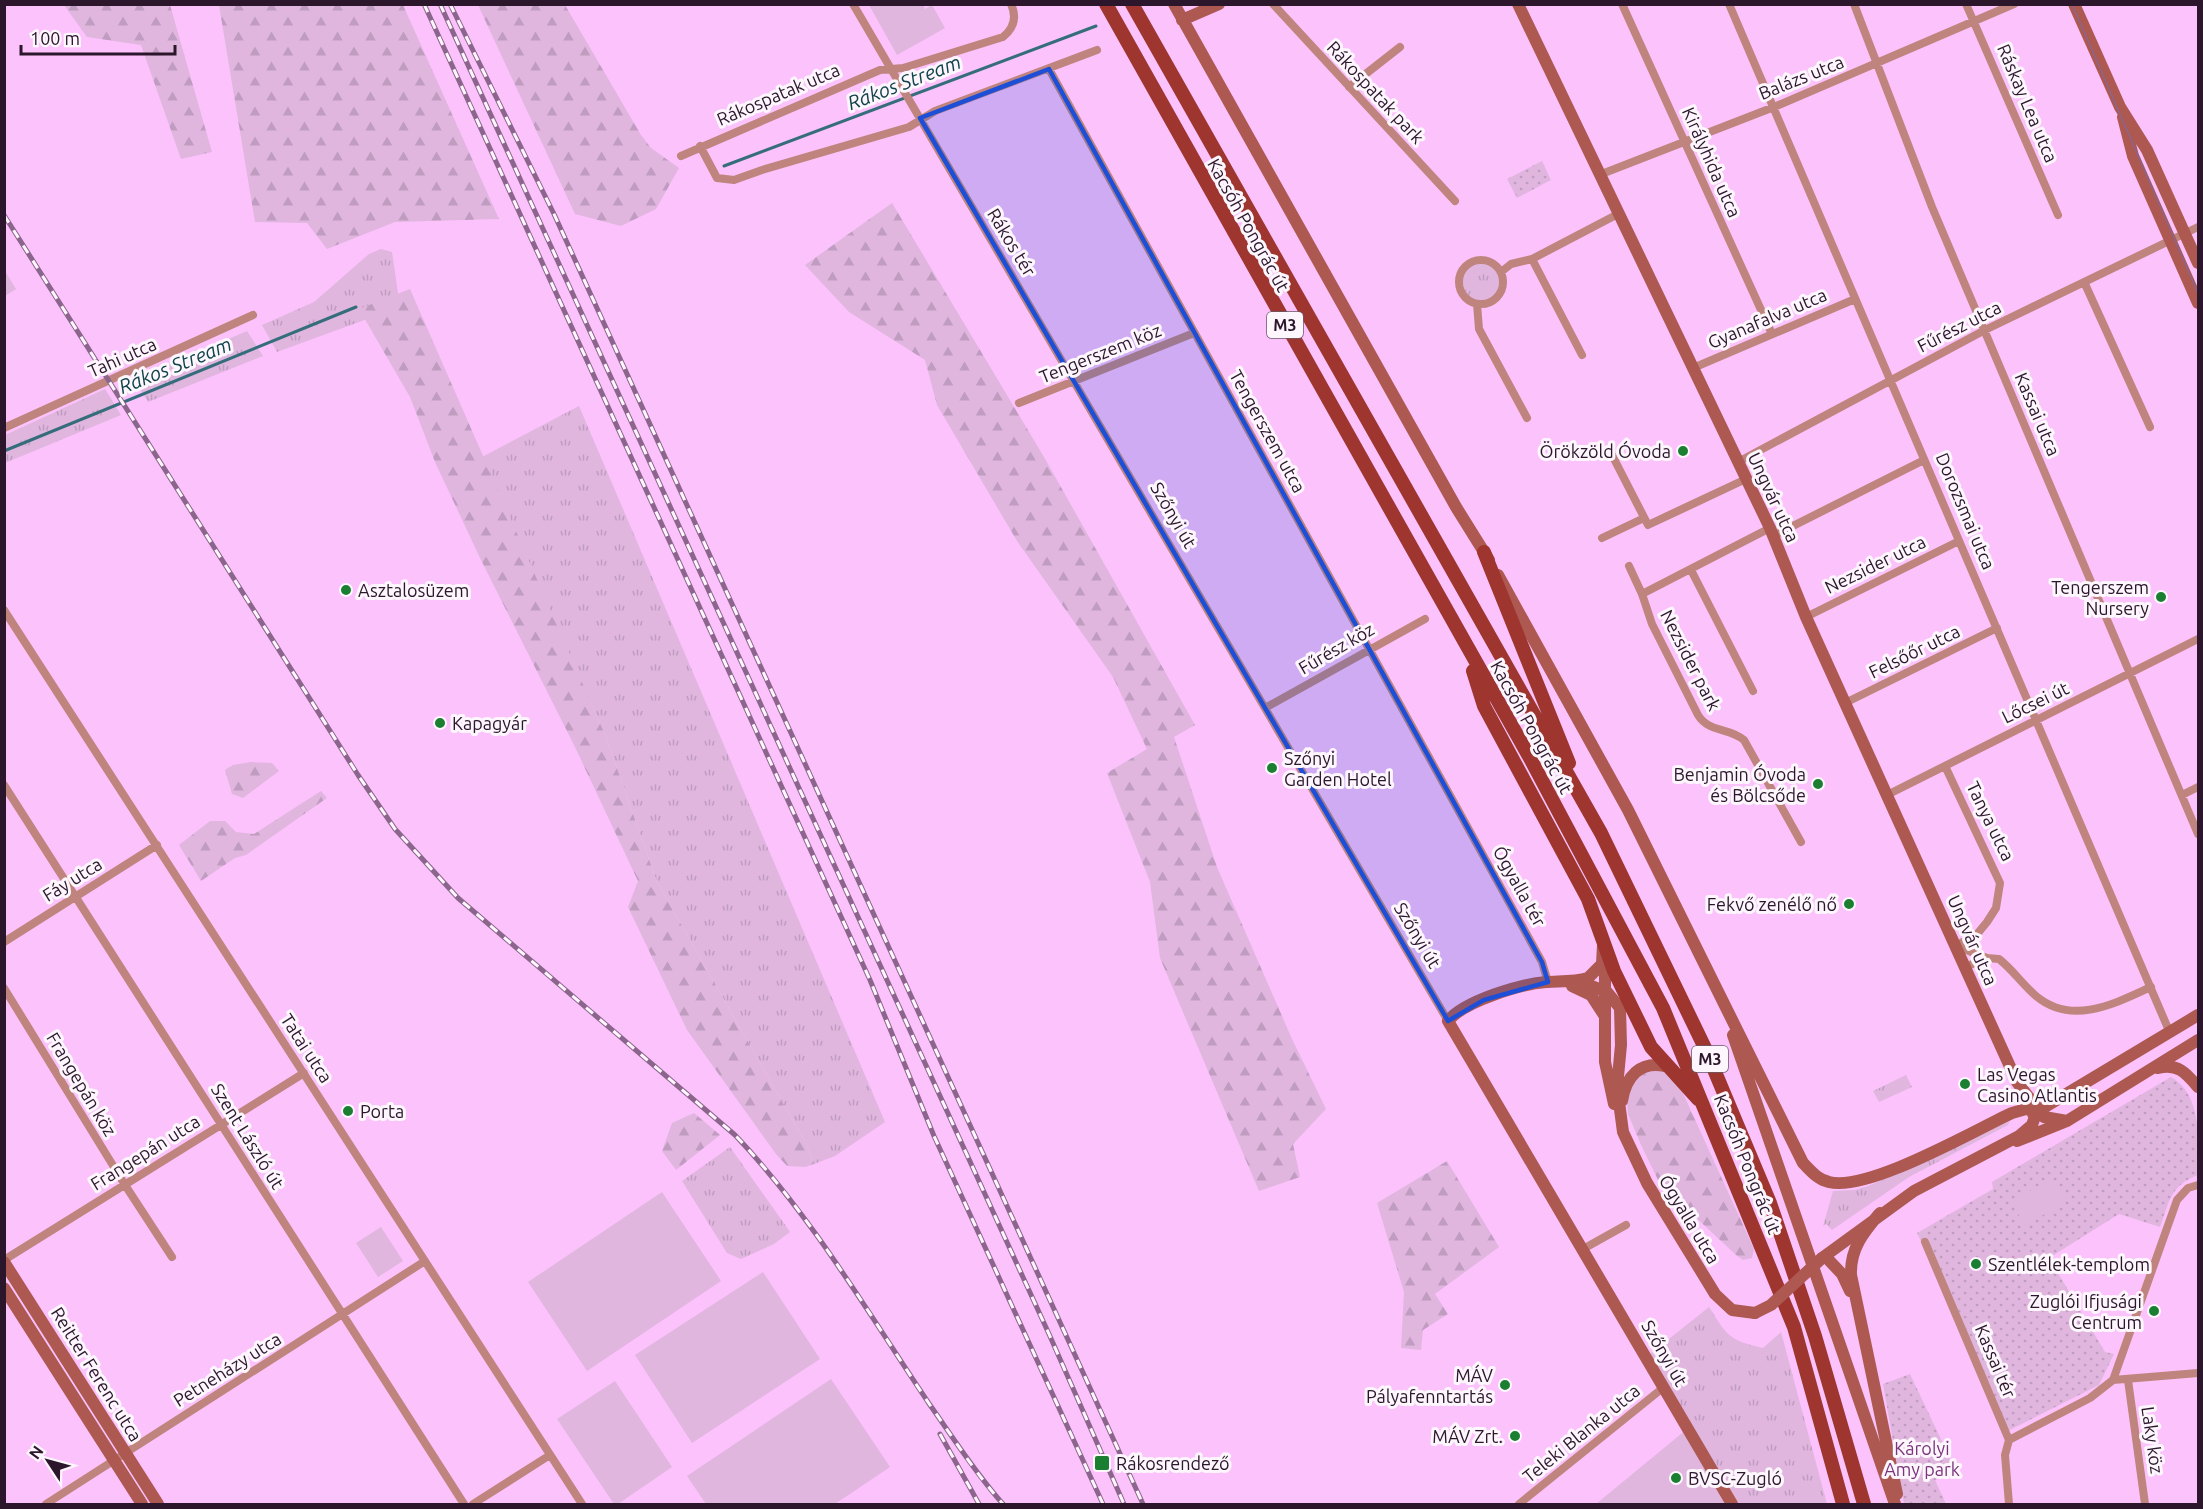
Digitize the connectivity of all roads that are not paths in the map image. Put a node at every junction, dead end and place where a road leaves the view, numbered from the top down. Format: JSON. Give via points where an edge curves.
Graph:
{"nodes":[{"id":1,"x":853,"y":4,"type":"edge"},
{"id":2,"x":1011,"y":4,"type":"edge"},
{"id":3,"x":1106,"y":4,"type":"edge"},
{"id":4,"x":1132,"y":4,"type":"edge"},
{"id":5,"x":1174,"y":4,"type":"edge"},
{"id":6,"x":1219,"y":4,"type":"edge"},
{"id":7,"x":1273,"y":4,"type":"edge"},
{"id":8,"x":1622,"y":4,"type":"edge"},
{"id":9,"x":1729,"y":4,"type":"edge"},
{"id":10,"x":1854,"y":4,"type":"edge"},
{"id":11,"x":1966,"y":4,"type":"edge"},
{"id":12,"x":2014,"y":4,"type":"edge"},
{"id":13,"x":2074,"y":4,"type":"edge"},
{"id":14,"x":1520,"y":5,"type":"edge"},
{"id":15,"x":1182,"y":20,"type":"junction"},
{"id":16,"x":1974,"y":22,"type":"junction"},
{"id":17,"x":1400,"y":47,"type":"dead end"},
{"id":18,"x":1097,"y":50,"type":"dead end"},
{"id":19,"x":1877,"y":64,"type":"junction"},
{"id":20,"x":890,"y":69,"type":"junction"},
{"id":21,"x":1049,"y":69,"type":"junction"},
{"id":22,"x":1349,"y":87,"type":"junction"},
{"id":23,"x":2120,"y":107,"type":"junction"},
{"id":24,"x":1774,"y":108,"type":"junction"},
{"id":25,"x":920,"y":118,"type":"junction"},
{"id":26,"x":1683,"y":141,"type":"junction"},
{"id":27,"x":700,"y":146,"type":"junction"},
{"id":28,"x":681,"y":156,"type":"dead end"},
{"id":29,"x":1599,"y":175,"type":"junction"},
{"id":30,"x":1455,"y":201,"type":"dead end"},
{"id":31,"x":1618,"y":214,"type":"junction"},
{"id":32,"x":2058,"y":215,"type":"dead end"},
{"id":33,"x":2199,"y":227,"type":"edge"},
{"id":34,"x":2185,"y":234,"type":"junction"},
{"id":35,"x":2170,"y":241,"type":"junction"},
{"id":36,"x":1532,"y":259,"type":"junction"},
{"id":37,"x":2199,"y":263,"type":"edge"},
{"id":38,"x":1501,"y":272,"type":"junction"},
{"id":39,"x":2085,"y":284,"type":"junction"},
{"id":40,"x":1855,"y":299,"type":"junction"},
{"id":41,"x":2199,"y":303,"type":"edge"},
{"id":42,"x":1477,"y":304,"type":"junction"},
{"id":43,"x":253,"y":315,"type":"dead end"},
{"id":44,"x":1985,"y":330,"type":"junction"},
{"id":45,"x":1194,"y":333,"type":"junction"},
{"id":46,"x":1772,"y":334,"type":"junction"},
{"id":47,"x":1582,"y":355,"type":"dead end"},
{"id":48,"x":1692,"y":369,"type":"junction"},
{"id":49,"x":1891,"y":380,"type":"junction"},
{"id":50,"x":1076,"y":382,"type":"junction"},
{"id":51,"x":1019,"y":403,"type":"dead end"},
{"id":52,"x":1527,"y":418,"type":"dead end"},
{"id":53,"x":2150,"y":427,"type":"dead end"},
{"id":54,"x":4,"y":428,"type":"edge"},
{"id":55,"x":1611,"y":453,"type":"dead end"},
{"id":56,"x":1924,"y":460,"type":"junction"},
{"id":57,"x":1738,"y":462,"type":"junction"},
{"id":58,"x":1746,"y":479,"type":"junction"},
{"id":59,"x":1644,"y":518,"type":"junction"},
{"id":60,"x":1771,"y":532,"type":"junction"},
{"id":61,"x":1602,"y":538,"type":"dead end"},
{"id":62,"x":1959,"y":541,"type":"junction"},
{"id":63,"x":1484,"y":552,"type":"junction"},
{"id":64,"x":1629,"y":566,"type":"dead end"},
{"id":65,"x":1691,"y":570,"type":"junction"},
{"id":66,"x":1642,"y":594,"type":"junction"},
{"id":67,"x":4,"y":610,"type":"edge"},
{"id":68,"x":1806,"y":617,"type":"junction"},
{"id":69,"x":1425,"y":619,"type":"dead end"},
{"id":70,"x":8,"y":624,"type":"edge"},
{"id":71,"x":1997,"y":628,"type":"junction"},
{"id":72,"x":2199,"y":639,"type":"edge"},
{"id":73,"x":1465,"y":646,"type":"junction"},
{"id":74,"x":1370,"y":647,"type":"junction"},
{"id":75,"x":2130,"y":673,"type":"junction"},
{"id":76,"x":1753,"y":691,"type":"dead end"},
{"id":77,"x":1845,"y":703,"type":"junction"},
{"id":78,"x":1265,"y":708,"type":"junction"},
{"id":79,"x":2037,"y":719,"type":"junction"},
{"id":80,"x":1945,"y":766,"type":"junction"},
{"id":81,"x":4,"y":785,"type":"edge"},
{"id":82,"x":2199,"y":787,"type":"edge"},
{"id":83,"x":1579,"y":790,"type":"junction"},
{"id":84,"x":1887,"y":795,"type":"junction"},
{"id":85,"x":2182,"y":795,"type":"junction"},
{"id":86,"x":1458,"y":808,"type":"joint"},
{"id":87,"x":2199,"y":834,"type":"edge"},
{"id":88,"x":1801,"y":842,"type":"dead end"},
{"id":89,"x":157,"y":845,"type":"junction"},
{"id":90,"x":75,"y":896,"type":"junction"},
{"id":91,"x":4,"y":942,"type":"edge"},
{"id":92,"x":1603,"y":945,"type":"junction"},
{"id":93,"x":1956,"y":946,"type":"junction"},
{"id":94,"x":1987,"y":958,"type":"junction"},
{"id":95,"x":1965,"y":967,"type":"junction"},
{"id":96,"x":1711,"y":977,"type":"junction"},
{"id":97,"x":1579,"y":981,"type":"junction"},
{"id":98,"x":1551,"y":982,"type":"junction"},
{"id":99,"x":2151,"y":987,"type":"junction"},
{"id":100,"x":4,"y":988,"type":"edge"},
{"id":101,"x":1607,"y":992,"type":"junction"},
{"id":102,"x":2199,"y":1015,"type":"edge"},
{"id":103,"x":1605,"y":1018,"type":"junction"},
{"id":104,"x":1448,"y":1021,"type":"junction"},
{"id":105,"x":2170,"y":1033,"type":"junction"},
{"id":106,"x":2199,"y":1040,"type":"edge"},
{"id":107,"x":1665,"y":1066,"type":"junction"},
{"id":108,"x":2151,"y":1070,"type":"junction"},
{"id":109,"x":304,"y":1073,"type":"junction"},
{"id":110,"x":2199,"y":1087,"type":"edge"},
{"id":111,"x":2037,"y":1111,"type":"junction"},
{"id":112,"x":1708,"y":1113,"type":"junction"},
{"id":113,"x":1621,"y":1117,"type":"junction"},
{"id":114,"x":2067,"y":1121,"type":"junction"},
{"id":115,"x":222,"y":1124,"type":"junction"},
{"id":116,"x":1623,"y":1132,"type":"junction"},
{"id":117,"x":1985,"y":1152,"type":"junction"},
{"id":118,"x":125,"y":1185,"type":"junction"},
{"id":119,"x":2199,"y":1185,"type":"edge"},
{"id":120,"x":1881,"y":1213,"type":"junction"},
{"id":121,"x":1626,"y":1225,"type":"dead end"},
{"id":122,"x":1925,"y":1242,"type":"dead end"},
{"id":123,"x":1583,"y":1249,"type":"junction"},
{"id":124,"x":172,"y":1257,"type":"dead end"},
{"id":125,"x":1823,"y":1257,"type":"junction"},
{"id":126,"x":4,"y":1261,"type":"edge"},
{"id":127,"x":425,"y":1261,"type":"junction"},
{"id":128,"x":4,"y":1288,"type":"edge"},
{"id":129,"x":1856,"y":1303,"type":"junction"},
{"id":130,"x":342,"y":1316,"type":"junction"},
{"id":131,"x":2199,"y":1373,"type":"edge"},
{"id":132,"x":2113,"y":1380,"type":"junction"},
{"id":133,"x":2128,"y":1380,"type":"junction"},
{"id":134,"x":1664,"y":1387,"type":"junction"},
{"id":135,"x":2009,"y":1440,"type":"junction"},
{"id":136,"x":125,"y":1452,"type":"junction"},
{"id":137,"x":550,"y":1455,"type":"junction"},
{"id":138,"x":113,"y":1460,"type":"junction"},
{"id":139,"x":46,"y":1504,"type":"edge"},
{"id":140,"x":142,"y":1504,"type":"edge"},
{"id":141,"x":158,"y":1504,"type":"edge"},
{"id":142,"x":464,"y":1504,"type":"edge"},
{"id":143,"x":473,"y":1504,"type":"edge"},
{"id":144,"x":582,"y":1504,"type":"edge"},
{"id":145,"x":1519,"y":1504,"type":"edge"},
{"id":146,"x":1732,"y":1504,"type":"edge"},
{"id":147,"x":1843,"y":1504,"type":"edge"},
{"id":148,"x":1864,"y":1504,"type":"edge"},
{"id":149,"x":1897,"y":1504,"type":"edge"},
{"id":150,"x":2009,"y":1504,"type":"edge"},
{"id":151,"x":2145,"y":1504,"type":"edge"}],
"edges":[{"from":1,"to":20,"type":"street","name":"Rákos tér"},
{"from":2,"to":20,"type":"street","via":[[1015,13],[1013,24],[1003,37]]},
{"from":3,"to":73,"type":"main road","name":"Kacsóh Pongrác út","number":"M3"},
{"from":4,"to":83,"type":"main road","name":"Kacsóh Pongrác út","number":"M3","via":[[1491,642]]},
{"from":5,"to":15,"type":"street","name":"Kacsóh Pongrác út"},
{"from":6,"to":15,"type":"street"},
{"from":7,"to":22,"type":"street","name":"Rákospatak park"},
{"from":8,"to":26,"type":"street","name":"Királyhida utca"},
{"from":9,"to":24,"type":"street","name":"Dorozsmai utca"},
{"from":10,"to":19,"type":"street","name":"Kassai utca"},
{"from":11,"to":16,"type":"street","name":"Ráskay Lea utca"},
{"from":12,"to":16,"type":"street","name":"Balázs utca"},
{"from":13,"to":23,"type":"street"},
{"from":14,"to":29,"type":"street","name":"Ungvár utca"},
{"from":15,"to":63,"type":"street","name":"Kacsóh Pongrác út"},
{"from":16,"to":19,"type":"street","name":"Balázs utca"},
{"from":16,"to":32,"type":"street","name":"Ráskay Lea utca"},
{"from":17,"to":22,"type":"street"},
{"from":18,"to":21,"type":"street"},
{"from":19,"to":24,"type":"street","name":"Balázs utca"},
{"from":19,"to":44,"type":"street","name":"Kassai utca"},
{"from":20,"to":25,"type":"street","name":"Rákos tér"},
{"from":20,"to":27,"type":"street","name":"Rákospatak utca"},
{"from":21,"to":25,"type":"street"},
{"from":21,"to":45,"type":"street","name":"Tengerszem utca"},
{"from":22,"to":30,"type":"street","name":"Rákospatak park"},
{"from":23,"to":34,"type":"street","via":[[2147,150]]},
{"from":23,"to":35,"type":"street","via":[[2128,143]]},
{"from":24,"to":26,"type":"street","name":"Balázs utca"},
{"from":24,"to":40,"type":"street","name":"Dorozsmai utca"},
{"from":25,"to":27,"type":"street","via":[[909,127],[734,180],[717,178]]},
{"from":25,"to":50,"type":"street","name":"Rákos tér"},
{"from":26,"to":29,"type":"street","name":"Balázs utca"},
{"from":26,"to":46,"type":"street","name":"Királyhida utca"},
{"from":27,"to":28,"type":"street","name":"Rákospatak utca"},
{"from":29,"to":31,"type":"street","name":"Ungvár utca"},
{"from":31,"to":36,"type":"street"},
{"from":31,"to":48,"type":"street","name":"Ungvár utca"},
{"from":33,"to":34,"type":"street","name":"Fűrész utca"},
{"from":34,"to":35,"type":"street","name":"Fűrész utca"},
{"from":34,"to":37,"type":"street"},
{"from":35,"to":39,"type":"street","name":"Fűrész utca"},
{"from":35,"to":41,"type":"street"},
{"from":36,"to":38,"type":"street","via":[[1511,264]]},
{"from":36,"to":47,"type":"street"},
{"from":38,"to":42,"type":"street","via":[[1501,292],[1491,302]]},
{"from":38,"to":42,"type":"street","via":[[1483,260],[1463,268],[1460,290]]},
{"from":39,"to":44,"type":"street","name":"Fűrész utca"},
{"from":39,"to":53,"type":"street"},
{"from":40,"to":46,"type":"street","name":"Gyanafalva utca"},
{"from":40,"to":49,"type":"street","name":"Dorozsmai utca"},
{"from":42,"to":52,"type":"street","via":[[1479,329]]},
{"from":43,"to":54,"type":"street","name":"Tahi utca"},
{"from":44,"to":49,"type":"street","name":"Fűrész utca"},
{"from":44,"to":75,"type":"street","name":"Kassai utca"},
{"from":45,"to":50,"type":"street","name":"Tengerszem köz"},
{"from":45,"to":74,"type":"street","name":"Tengerszem utca"},
{"from":46,"to":48,"type":"street","name":"Gyanafalva utca"},
{"from":48,"to":57,"type":"street","name":"Ungvár utca"},
{"from":49,"to":56,"type":"street","name":"Dorozsmai utca"},
{"from":49,"to":57,"type":"street","name":"Fűrész utca"},
{"from":50,"to":51,"type":"street","name":"Tengerszem köz"},
{"from":50,"to":78,"type":"street","name":"Szőnyi út"},
{"from":55,"to":59,"type":"street"},
{"from":56,"to":60,"type":"street","name":"Nezsider park"},
{"from":56,"to":62,"type":"street","name":"Dorozsmai utca"},
{"from":57,"to":58,"type":"street","name":"Ungvár utca"},
{"from":58,"to":59,"type":"street","via":[[1648,525]]},
{"from":58,"to":60,"type":"street","name":"Ungvár utca"},
{"from":59,"to":61,"type":"street"},
{"from":60,"to":65,"type":"street","name":"Nezsider park"},
{"from":60,"to":68,"type":"street","name":"Ungvár utca"},
{"from":62,"to":68,"type":"street","name":"Nezsider utca"},
{"from":62,"to":71,"type":"street","name":"Dorozsmai utca"},
{"from":63,"to":83,"type":"main road"},
{"from":63,"to":96,"type":"street","name":"Kacsóh Pongrác út","via":[[1628,810]]},
{"from":64,"to":66,"type":"street","name":"Nezsider park"},
{"from":65,"to":66,"type":"street","name":"Nezsider park"},
{"from":65,"to":76,"type":"street"},
{"from":66,"to":88,"type":"street","name":"Nezsider park","via":[[1652,624],[1703,723],[1737,734],[1743,740]]},
{"from":67,"to":70,"type":"street","name":"Tatai utca"},
{"from":68,"to":77,"type":"street","name":"Ungvár utca"},
{"from":69,"to":74,"type":"street","name":"Fűrész köz"},
{"from":70,"to":89,"type":"street","name":"Tatai utca"},
{"from":71,"to":77,"type":"street","name":"Felsőőr utca"},
{"from":71,"to":79,"type":"street","name":"Dorozsmai utca"},
{"from":72,"to":75,"type":"street","name":"Lőcsei út"},
{"from":73,"to":92,"type":"main road","via":[[1484,706],[1588,899]]},
{"from":73,"to":112,"type":"main road","name":"Kacsóh Pongrác út","number":"M3","via":[[1624,932],[1663,1008]]},
{"from":74,"to":78,"type":"street","name":"Fűrész köz"},
{"from":74,"to":86,"type":"street","name":"Tengerszem utca"},
{"from":75,"to":79,"type":"street","name":"Lőcsei út"},
{"from":75,"to":85,"type":"street","name":"Kassai utca"},
{"from":77,"to":84,"type":"street","name":"Ungvár utca"},
{"from":78,"to":104,"type":"street","name":"Szőnyi út"},
{"from":79,"to":80,"type":"street","name":"Lőcsei út"},
{"from":79,"to":99,"type":"street","name":"Dorozsmai utca"},
{"from":80,"to":84,"type":"street","name":"Lőcsei út"},
{"from":80,"to":93,"type":"street","name":"Tanya utca","via":[[2000,883],[1996,908],[1987,922],[1978,933]]},
{"from":81,"to":90,"type":"street","name":"Szent László út"},
{"from":82,"to":85,"type":"street"},
{"from":83,"to":148,"type":"main road","name":"Kacsóh Pongrác út","number":"M3","via":[[1705,1048],[1770,1203],[1815,1336]]},
{"from":84,"to":93,"type":"street","name":"Ungvár utca"},
{"from":85,"to":87,"type":"street","name":"Kassai utca"},
{"from":86,"to":98,"type":"street","name":"Ógyalla tér"},
{"from":89,"to":90,"type":"street","name":"Fáy utca"},
{"from":89,"to":109,"type":"street","name":"Tatai utca"},
{"from":90,"to":91,"type":"street","name":"Fáy utca"},
{"from":90,"to":115,"type":"street","name":"Szent László út"},
{"from":92,"to":97,"type":"street","via":[[1599,970]]},
{"from":92,"to":101,"type":"street"},
{"from":92,"to":107,"type":"main road","via":[[1651,1047]]},
{"from":93,"to":94,"type":"street"},
{"from":93,"to":95,"type":"street","name":"Ungvár utca"},
{"from":94,"to":95,"type":"street"},
{"from":94,"to":99,"type":"street","via":[[2000,958],[2034,995],[2062,1009],[2097,1009]]},
{"from":95,"to":111,"type":"street","name":"Ungvár utca","via":[[2017,1082]]},
{"from":96,"to":111,"type":"street","name":"Kacsóh Pongrác út","via":[[1803,1163],[1820,1179],[1830,1183],[1864,1180],[2012,1113]]},
{"from":96,"to":149,"type":"street","name":"Kacsóh Pongrác út"},
{"from":97,"to":98,"type":"street"},
{"from":97,"to":101,"type":"street"},
{"from":98,"to":103,"type":"street","via":[[1585,991],[1598,1003]]},
{"from":98,"to":104,"type":"street","via":[[1511,989],[1457,1012]]},
{"from":99,"to":105,"type":"street","name":"Dorozsmai utca"},
{"from":100,"to":118,"type":"street","name":"Frangepán köz"},
{"from":101,"to":103,"type":"street"},
{"from":101,"to":113,"type":"street","name":"Ógyalla utca","via":[[1622,1016],[1617,1087]]},
{"from":102,"to":105,"type":"street"},
{"from":103,"to":116,"type":"street","via":[[1607,1079]]},
{"from":104,"to":123,"type":"street","name":"Szőnyi út"},
{"from":105,"to":111,"type":"street"},
{"from":106,"to":108,"type":"street"},
{"from":107,"to":112,"type":"main road","via":[[1684,1082]]},
{"from":107,"to":113,"type":"street","via":[[1647,1065],[1633,1074],[1624,1090]]},
{"from":108,"to":110,"type":"street","via":[[2180,1068]]},
{"from":108,"to":114,"type":"street"},
{"from":109,"to":115,"type":"street","name":"Frangepán utca"},
{"from":109,"to":127,"type":"street","name":"Tatai utca"},
{"from":111,"to":114,"type":"street","via":[[2050,1119]]},
{"from":111,"to":117,"type":"street"},
{"from":112,"to":147,"type":"main road","name":"Kacsóh Pongrác út","number":"M3","via":[[1794,1327]]},
{"from":113,"to":116,"type":"street","name":"Ógyalla utca"},
{"from":114,"to":117,"type":"street"},
{"from":115,"to":118,"type":"street","name":"Frangepán utca"},
{"from":115,"to":130,"type":"street","name":"Szent László út"},
{"from":116,"to":125,"type":"street","name":"Ógyalla utca","bridge":true,"via":[[1647,1183],[1715,1294],[1732,1310],[1755,1313],[1771,1305]]},
{"from":117,"to":120,"type":"street"},
{"from":118,"to":124,"type":"street","name":"Frangepán köz"},
{"from":118,"to":126,"type":"street","name":"Frangepán utca"},
{"from":119,"to":132,"type":"street","via":[[2188,1188],[2177,1200]]},
{"from":120,"to":125,"type":"street"},
{"from":120,"to":129,"type":"street","via":[[1864,1232],[1853,1253],[1851,1275]]},
{"from":121,"to":123,"type":"street"},
{"from":122,"to":135,"type":"street","name":"Kassai tér"},
{"from":123,"to":134,"type":"street","name":"Szőnyi út"},
{"from":125,"to":129,"type":"street","via":[[1842,1274]]},
{"from":126,"to":136,"type":"street","name":"Reitter Ferenc utca"},
{"from":127,"to":130,"type":"street","name":"Petneházy utca"},
{"from":127,"to":137,"type":"street","name":"Tatai utca"},
{"from":128,"to":138,"type":"street","name":"Reitter Ferenc utca"},
{"from":129,"to":149,"type":"street"},
{"from":130,"to":136,"type":"street","name":"Petneházy utca"},
{"from":130,"to":142,"type":"street","name":"Szent László út"},
{"from":131,"to":133,"type":"street"},
{"from":132,"to":133,"type":"street"},
{"from":132,"to":135,"type":"street","via":[[2090,1398]]},
{"from":133,"to":151,"type":"street","name":"Laky köz"},
{"from":134,"to":145,"type":"street","name":"Teleki Blanka utca"},
{"from":134,"to":146,"type":"street","name":"Szőnyi út"},
{"from":135,"to":150,"type":"street","via":[[2005,1455]]},
{"from":136,"to":138,"type":"street","name":"Petneházy utca"},
{"from":136,"to":141,"type":"street","name":"Reitter Ferenc utca"},
{"from":137,"to":143,"type":"street"},
{"from":137,"to":144,"type":"street","name":"Tatai utca"},
{"from":138,"to":139,"type":"street","name":"Petneházy utca"},
{"from":138,"to":140,"type":"street","name":"Reitter Ferenc utca"}]}
